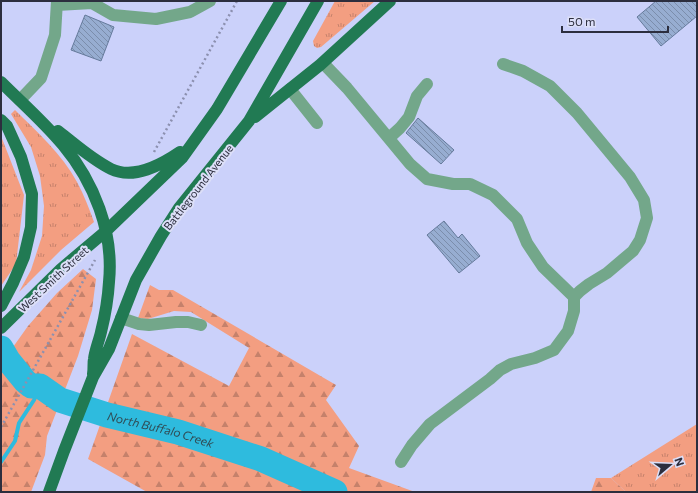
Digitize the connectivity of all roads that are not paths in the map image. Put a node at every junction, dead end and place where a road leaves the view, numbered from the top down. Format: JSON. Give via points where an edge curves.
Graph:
{"nodes":[{"id":1,"x":210,"y":1,"type":"edge"},
{"id":2,"x":281,"y":1,"type":"edge"},
{"id":3,"x":318,"y":1,"type":"edge"},
{"id":4,"x":390,"y":1,"type":"edge"},
{"id":5,"x":57,"y":3,"type":"edge"},
{"id":6,"x":323,"y":63,"type":"junction"},
{"id":7,"x":503,"y":64,"type":"dead end"},
{"id":8,"x":1,"y":82,"type":"edge"},
{"id":9,"x":427,"y":84,"type":"dead end"},
{"id":10,"x":290,"y":89,"type":"junction"},
{"id":11,"x":20,"y":100,"type":"junction"},
{"id":12,"x":33,"y":112,"type":"junction"},
{"id":13,"x":1,"y":120,"type":"edge"},
{"id":14,"x":249,"y":121,"type":"junction"},
{"id":15,"x":317,"y":123,"type":"dead end"},
{"id":16,"x":388,"y":138,"type":"junction"},
{"id":17,"x":193,"y":144,"type":"junction"},
{"id":18,"x":106,"y":231,"type":"junction"},
{"id":19,"x":574,"y":297,"type":"junction"},
{"id":20,"x":1,"y":306,"type":"edge"},
{"id":21,"x":121,"y":318,"type":"junction"},
{"id":22,"x":4,"y":324,"type":"edge"},
{"id":23,"x":201,"y":325,"type":"dead end"},
{"id":24,"x":93,"y":377,"type":"junction"},
{"id":25,"x":401,"y":462,"type":"dead end"},
{"id":26,"x":49,"y":492,"type":"edge"}],
"edges":[{"from":1,"to":5,"type":"lane","via":[[190,12],[156,19],[113,15],[92,3]]},
{"from":2,"to":17,"type":"main road","via":[[218,109]]},
{"from":3,"to":14,"type":"main road","name":"Battleground Avenue"},
{"from":4,"to":6,"type":"main road"},
{"from":5,"to":11,"type":"lane","via":[[55,35],[41,78]]},
{"from":6,"to":10,"type":"main road"},
{"from":6,"to":16,"type":"lane"},
{"from":7,"to":19,"type":"lane","via":[[523,71],[550,86],[577,113],[630,177],[644,200],[647,218],[640,240],[633,251]]},
{"from":8,"to":11,"type":"main road"},
{"from":9,"to":16,"type":"lane","via":[[417,96],[409,116]]},
{"from":10,"to":14,"type":"main road"},
{"from":10,"to":15,"type":"lane"},
{"from":11,"to":12,"type":"main road"},
{"from":12,"to":17,"type":"main road","via":[[95,159],[112,169],[125,172],[152,168],[168,161]]},
{"from":12,"to":18,"type":"main road","via":[[63,144],[79,166],[92,189]]},
{"from":13,"to":20,"type":"main road","via":[[7,126],[21,157],[32,194],[31,227],[24,257]]},
{"from":14,"to":21,"type":"main road","name":"Battleground Avenue","via":[[175,213],[136,280]]},
{"from":16,"to":19,"type":"lane","via":[[427,179],[470,184],[493,195],[517,219],[527,243],[543,267]]},
{"from":17,"to":18,"type":"main road","via":[[182,158]]},
{"from":18,"to":22,"type":"main road","name":"West Smith Street","via":[[61,268]]},
{"from":18,"to":24,"type":"main road","via":[[110,280],[94,359]]},
{"from":19,"to":25,"type":"lane","via":[[574,311],[568,331],[554,350],[500,370],[430,424]]},
{"from":21,"to":23,"type":"lane","via":[[150,325],[188,322]]},
{"from":21,"to":24,"type":"main road","name":"Battleground Avenue","via":[[109,349]]},
{"from":24,"to":26,"type":"main road","name":"Battleground Avenue"}]}
